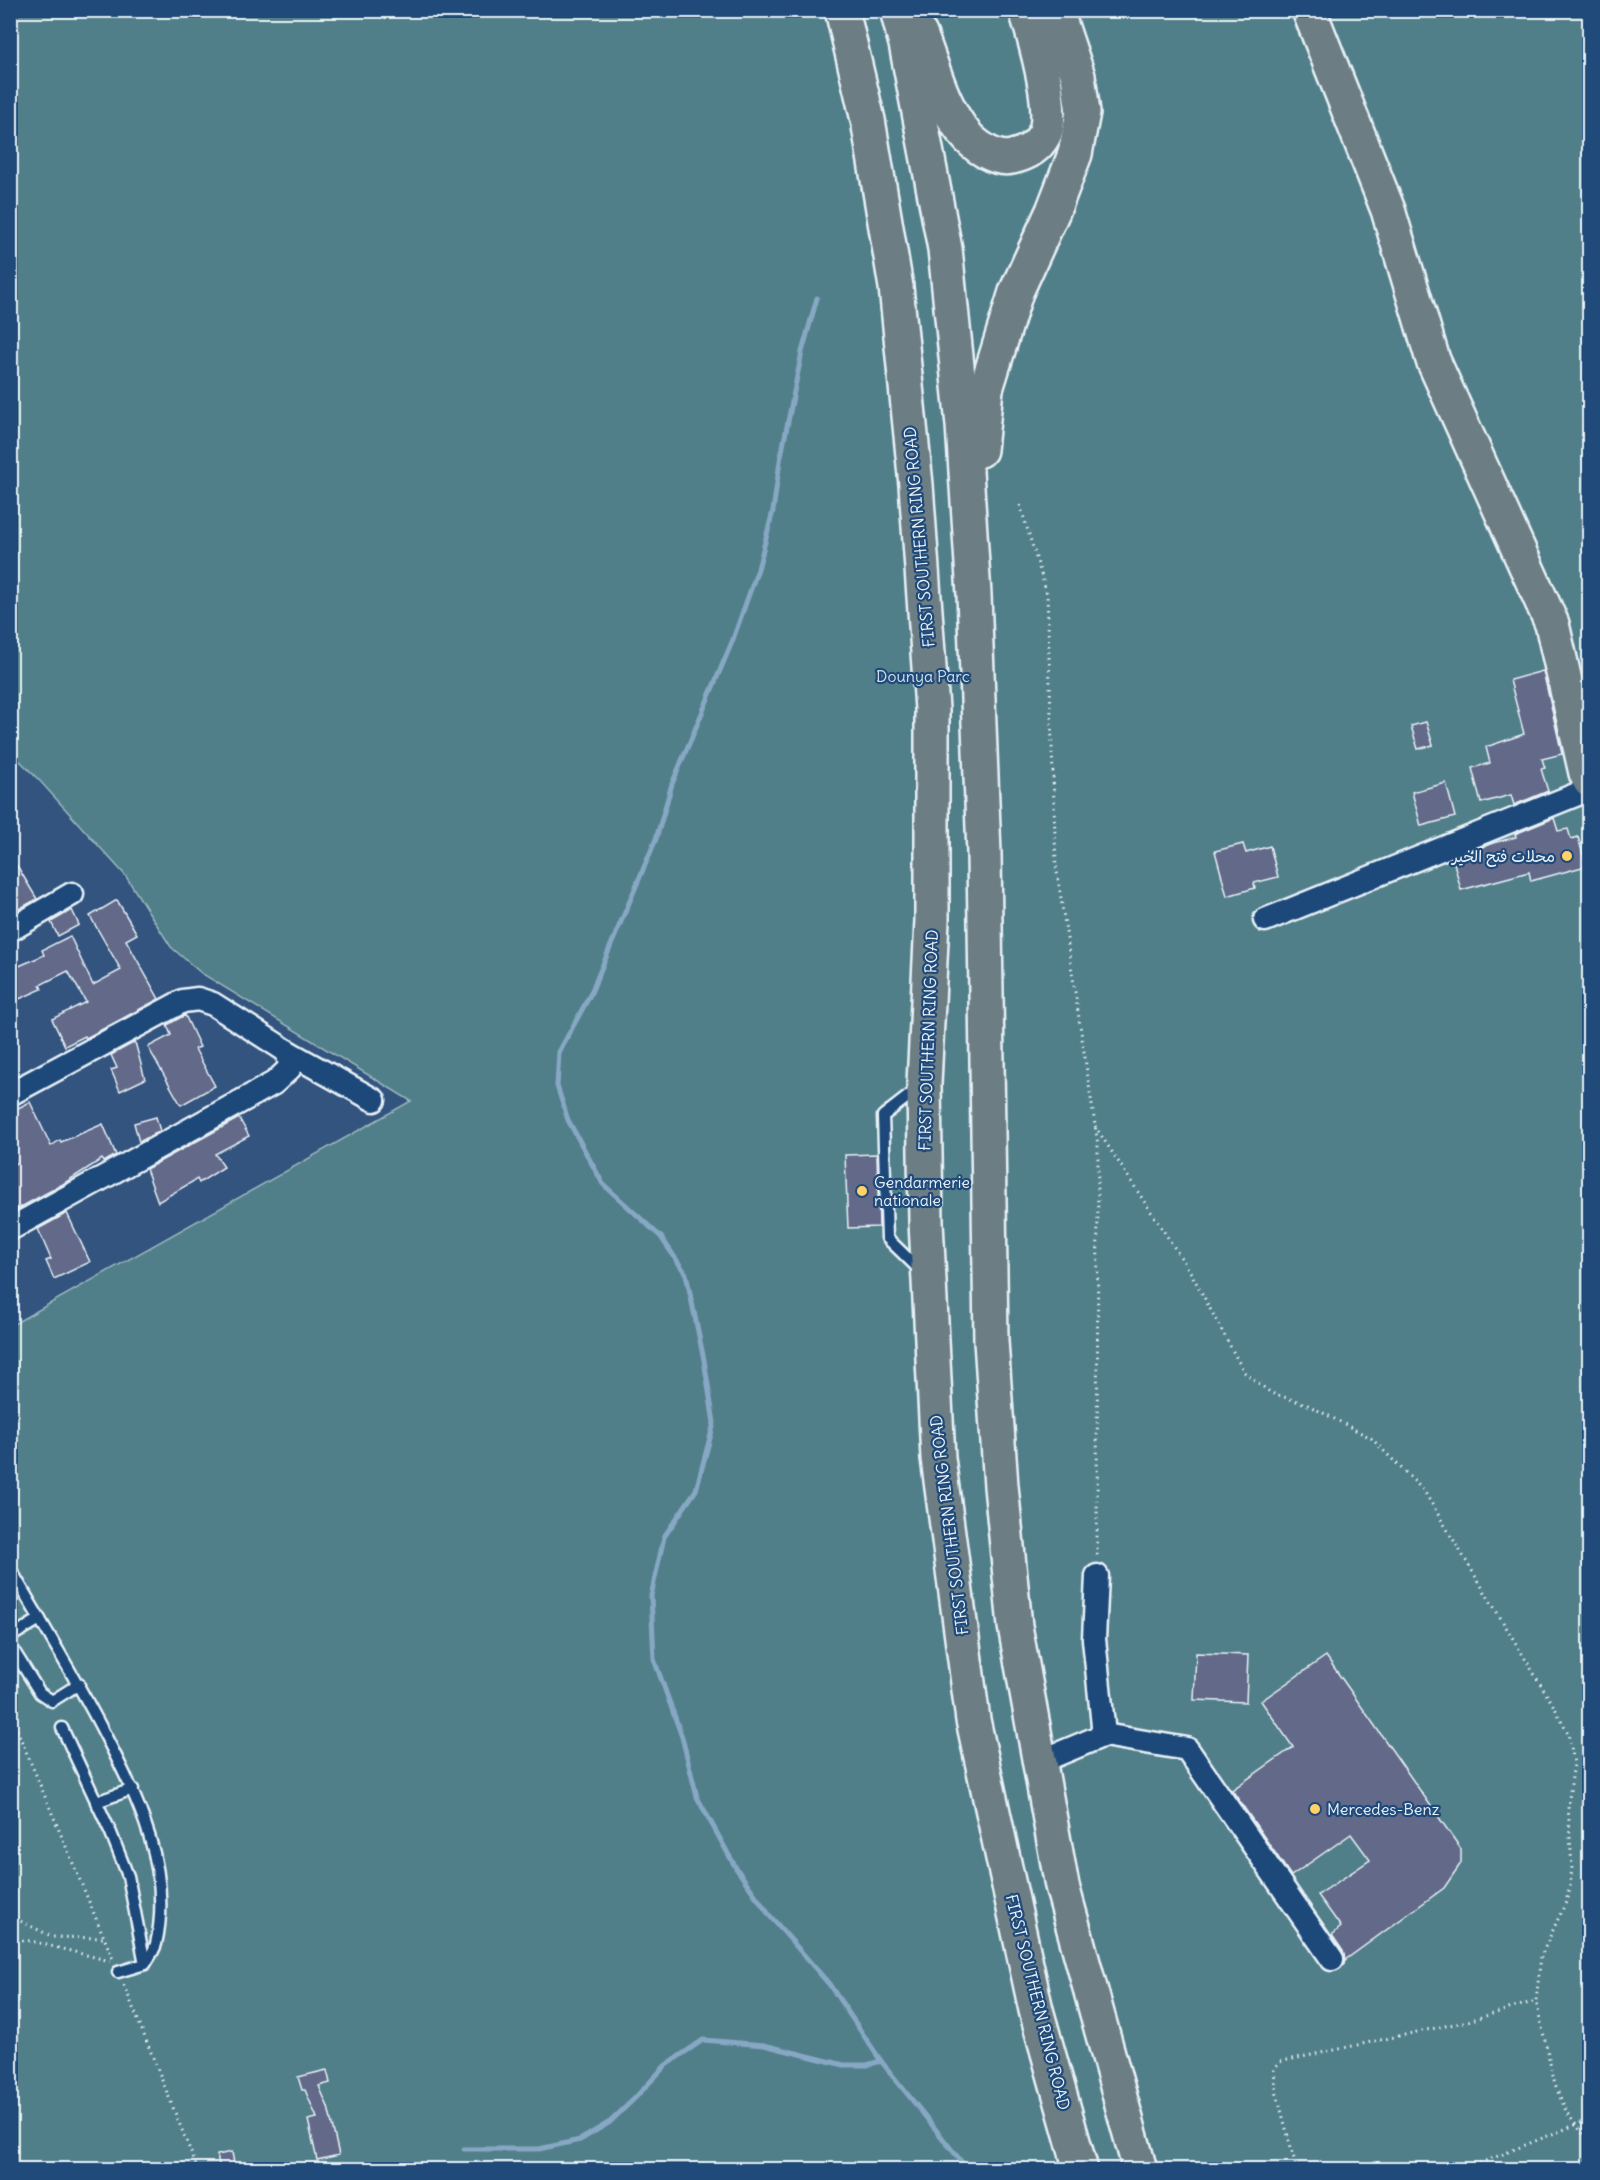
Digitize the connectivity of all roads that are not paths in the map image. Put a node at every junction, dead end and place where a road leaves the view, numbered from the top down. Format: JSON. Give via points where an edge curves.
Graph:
{"nodes":[{"id":1,"x":842,"y":10,"type":"edge"},
{"id":2,"x":897,"y":10,"type":"edge"},
{"id":3,"x":912,"y":10,"type":"edge"},
{"id":4,"x":1026,"y":10,"type":"edge"},
{"id":5,"x":1056,"y":10,"type":"edge"},
{"id":6,"x":1309,"y":10,"type":"edge"},
{"id":7,"x":974,"y":595,"type":"junction"},
{"id":8,"x":1590,"y":782,"type":"edge"},
{"id":9,"x":1590,"y":789,"type":"edge"},
{"id":10,"x":72,"y":894,"type":"dead end"},
{"id":11,"x":1265,"y":920,"type":"dead end"},
{"id":12,"x":10,"y":930,"type":"edge"},
{"id":13,"x":288,"y":1052,"type":"junction"},
{"id":14,"x":10,"y":1094,"type":"edge"},
{"id":15,"x":374,"y":1100,"type":"dead end"},
{"id":16,"x":10,"y":1229,"type":"edge"},
{"id":17,"x":10,"y":1568,"type":"edge"},
{"id":18,"x":1097,"y":1576,"type":"road end"},
{"id":19,"x":40,"y":1619,"type":"junction"},
{"id":20,"x":10,"y":1637,"type":"edge"},
{"id":21,"x":10,"y":1645,"type":"edge"},
{"id":22,"x":79,"y":1684,"type":"junction"},
{"id":23,"x":62,"y":1728,"type":"dead end"},
{"id":24,"x":1104,"y":1735,"type":"junction"},
{"id":25,"x":1039,"y":1762,"type":"junction"},
{"id":26,"x":133,"y":1789,"type":"junction"},
{"id":27,"x":96,"y":1802,"type":"junction"},
{"id":28,"x":1332,"y":1959,"type":"dead end"},
{"id":29,"x":145,"y":1964,"type":"junction"},
{"id":30,"x":118,"y":1972,"type":"road end"},
{"id":31,"x":1081,"y":2169,"type":"edge"},
{"id":32,"x":1140,"y":2169,"type":"edge"}],
"edges":[{"from":1,"to":31,"type":"main road","name":"FIRST SOUTHERN RING ROAD","via":[[868,120],[896,287],[916,485],[932,709],[932,920],[924,1084],[938,1458],[973,1720],[1036,2010]]},
{"from":2,"to":7,"type":"main road","via":[[945,249],[963,425]]},
{"from":3,"to":4,"type":"main road","via":[[946,105],[965,134],[984,151],[1009,158],[1031,152],[1046,134],[1048,100]]},
{"from":5,"to":7,"type":"main road","via":[[1078,76],[1083,112],[1075,154],[1016,292],[986,389]]},
{"from":6,"to":8,"type":"main road","via":[[1388,210],[1433,360],[1552,624]]},
{"from":7,"to":25,"type":"main road","via":[[984,854],[991,1341],[1015,1626]]},
{"from":9,"to":11,"type":"street"},
{"from":10,"to":12,"type":"street"},
{"from":13,"to":14,"type":"street","via":[[213,1004],[198,999],[183,1001]]},
{"from":13,"to":15,"type":"street"},
{"from":13,"to":16,"type":"street","via":[[290,1068],[274,1083]]},
{"from":17,"to":19,"type":"lane"},
{"from":18,"to":24,"type":"street","via":[[1094,1639]]},
{"from":19,"to":20,"type":"lane"},
{"from":19,"to":22,"type":"lane"},
{"from":21,"to":22,"type":"lane","via":[[40,1693],[52,1701]]},
{"from":22,"to":26,"type":"lane"},
{"from":23,"to":27,"type":"lane"},
{"from":24,"to":25,"type":"street"},
{"from":24,"to":28,"type":"street","via":[[1187,1749]]},
{"from":25,"to":32,"type":"main road","via":[[1062,1886]]},
{"from":26,"to":27,"type":"lane"},
{"from":26,"to":29,"type":"lane","via":[[159,1880],[156,1946]]},
{"from":27,"to":29,"type":"lane","via":[[128,1876]]},
{"from":29,"to":30,"type":"lane"}]}
